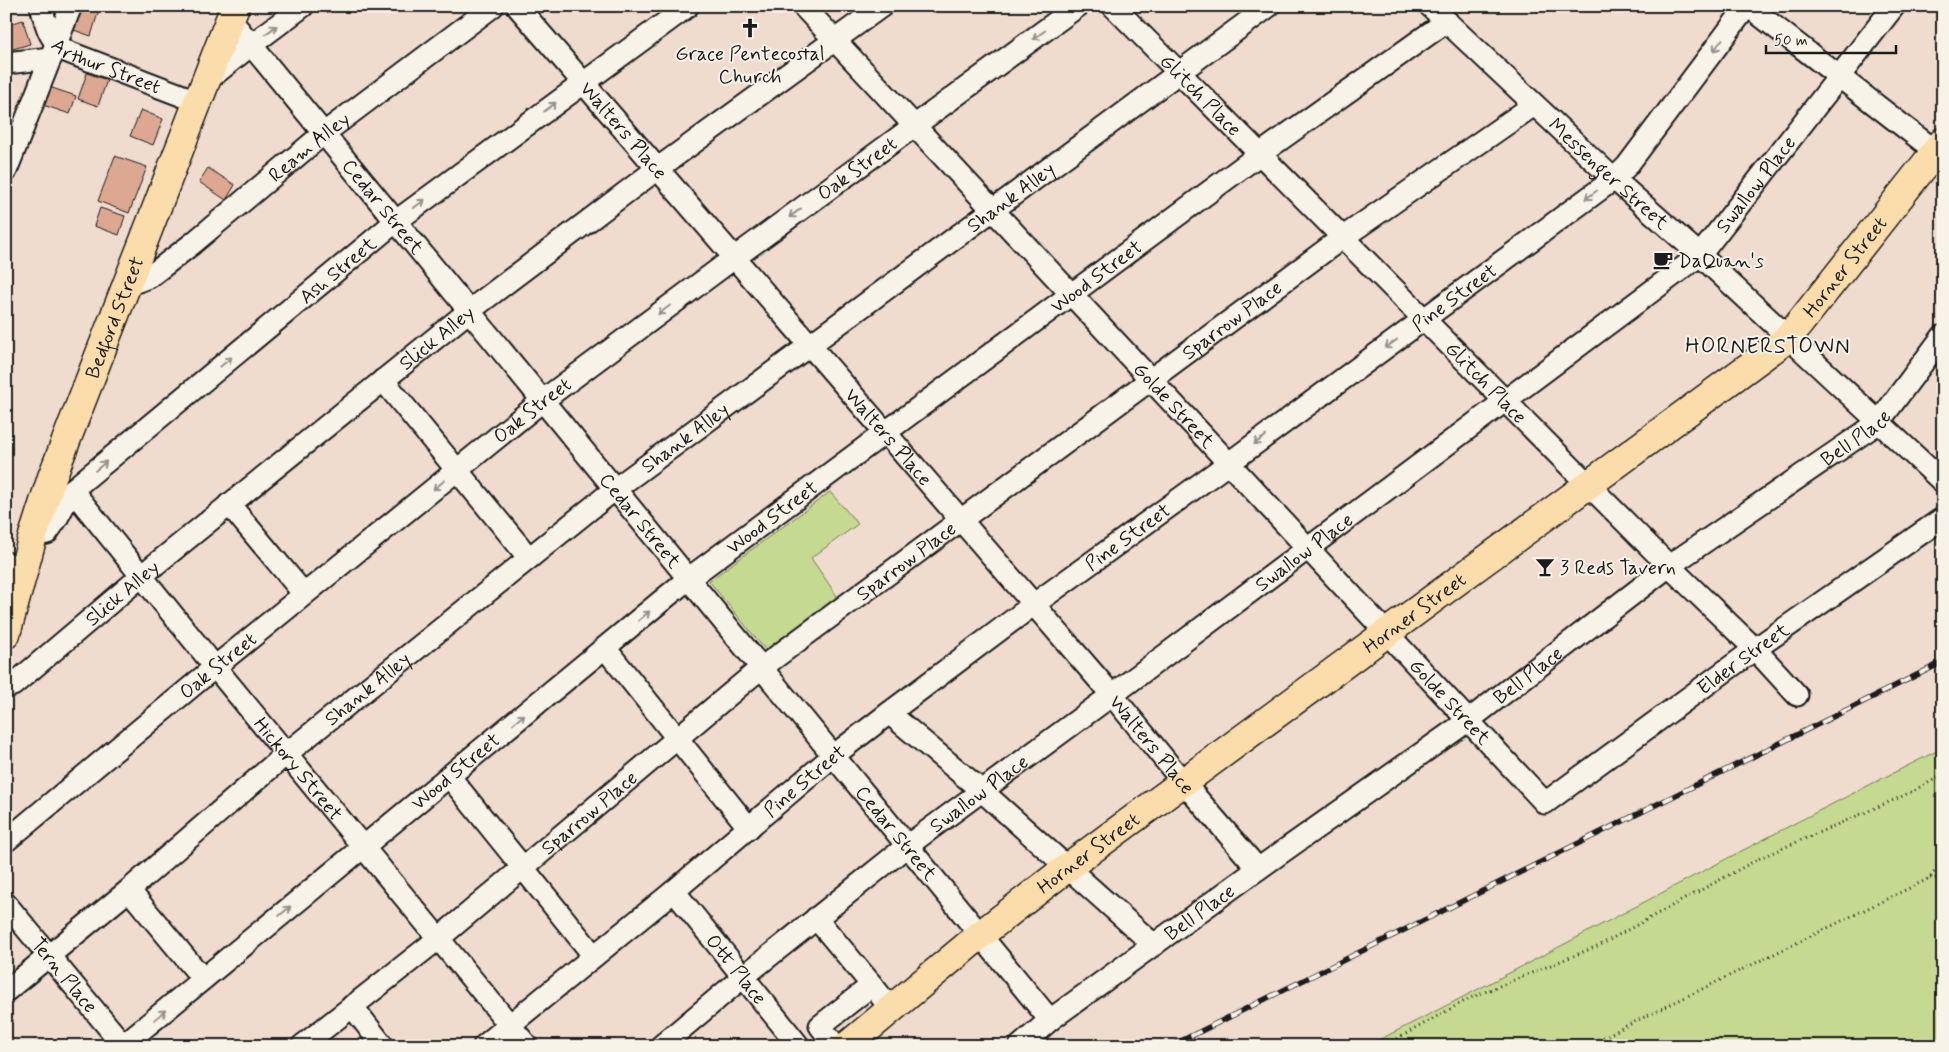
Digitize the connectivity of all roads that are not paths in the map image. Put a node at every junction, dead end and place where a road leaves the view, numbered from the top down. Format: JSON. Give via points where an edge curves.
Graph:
{"nodes":[{"id":1,"x":41,"y":6,"type":"edge"},
{"id":2,"x":71,"y":6,"type":"edge"},
{"id":3,"x":303,"y":6,"type":"edge"},
{"id":4,"x":493,"y":6,"type":"edge"},
{"id":5,"x":517,"y":6,"type":"edge"},
{"id":6,"x":688,"y":6,"type":"edge"},
{"id":7,"x":803,"y":6,"type":"edge"},
{"id":8,"x":882,"y":6,"type":"edge"},
{"id":9,"x":1078,"y":6,"type":"edge"},
{"id":10,"x":1113,"y":6,"type":"edge"},
{"id":11,"x":1269,"y":6,"type":"edge"},
{"id":12,"x":1430,"y":6,"type":"edge"},
{"id":13,"x":1748,"y":6,"type":"edge"},
{"id":14,"x":1894,"y":6,"type":"edge"},
{"id":15,"x":232,"y":13,"type":"edge"},
{"id":16,"x":1447,"y":22,"type":"junction"},
{"id":17,"x":835,"y":40,"type":"junction"},
{"id":18,"x":251,"y":45,"type":"junction"},
{"id":19,"x":53,"y":51,"type":"junction"},
{"id":20,"x":6,"y":63,"type":"edge"},
{"id":21,"x":1179,"y":72,"type":"junction"},
{"id":22,"x":1840,"y":78,"type":"junction"},
{"id":23,"x":583,"y":82,"type":"junction"},
{"id":24,"x":201,"y":92,"type":"junction"},
{"id":25,"x":1534,"y":105,"type":"junction"},
{"id":26,"x":915,"y":126,"type":"junction"},
{"id":27,"x":323,"y":134,"type":"junction"},
{"id":28,"x":1940,"y":150,"type":"edge"},
{"id":29,"x":1260,"y":154,"type":"junction"},
{"id":30,"x":657,"y":169,"type":"junction"},
{"id":31,"x":6,"y":171,"type":"edge"},
{"id":32,"x":1614,"y":179,"type":"junction"},
{"id":33,"x":994,"y":210,"type":"junction"},
{"id":34,"x":396,"y":222,"type":"junction"},
{"id":35,"x":1342,"y":238,"type":"junction"},
{"id":36,"x":1700,"y":255,"type":"junction"},
{"id":37,"x":734,"y":258,"type":"junction"},
{"id":38,"x":125,"y":286,"type":"junction"},
{"id":39,"x":1072,"y":294,"type":"junction"},
{"id":40,"x":469,"y":310,"type":"junction"},
{"id":41,"x":1424,"y":320,"type":"junction"},
{"id":42,"x":1943,"y":336,"type":"edge"},
{"id":43,"x":1788,"y":338,"type":"junction"},
{"id":44,"x":810,"y":347,"type":"junction"},
{"id":45,"x":383,"y":380,"type":"junction"},
{"id":46,"x":1152,"y":380,"type":"junction"},
{"id":47,"x":1506,"y":400,"type":"junction"},
{"id":48,"x":542,"y":401,"type":"junction"},
{"id":49,"x":1878,"y":423,"type":"junction"},
{"id":50,"x":885,"y":433,"type":"junction"},
{"id":51,"x":1229,"y":463,"type":"junction"},
{"id":52,"x":457,"y":470,"type":"junction"},
{"id":53,"x":1943,"y":482,"type":"edge"},
{"id":54,"x":1589,"y":485,"type":"junction"},
{"id":55,"x":72,"y":490,"type":"junction"},
{"id":56,"x":615,"y":490,"type":"junction"},
{"id":57,"x":229,"y":504,"type":"junction"},
{"id":58,"x":1943,"y":518,"type":"edge"},
{"id":59,"x":961,"y":519,"type":"junction"},
{"id":60,"x":33,"y":536,"type":"junction"},
{"id":61,"x":1309,"y":549,"type":"junction"},
{"id":62,"x":529,"y":558,"type":"junction"},
{"id":63,"x":15,"y":566,"type":"edge"},
{"id":64,"x":1669,"y":566,"type":"junction"},
{"id":65,"x":141,"y":576,"type":"junction"},
{"id":66,"x":688,"y":579,"type":"junction"},
{"id":67,"x":304,"y":594,"type":"junction"},
{"id":68,"x":1033,"y":605,"type":"junction"},
{"id":69,"x":1387,"y":633,"type":"junction"},
{"id":70,"x":6,"y":634,"type":"edge"},
{"id":71,"x":605,"y":648,"type":"junction"},
{"id":72,"x":1755,"y":650,"type":"junction"},
{"id":73,"x":215,"y":667,"type":"junction"},
{"id":74,"x":761,"y":668,"type":"junction"},
{"id":75,"x":6,"y":687,"type":"edge"},
{"id":76,"x":1797,"y":695,"type":"dead end"},
{"id":77,"x":1112,"y":696,"type":"junction"},
{"id":78,"x":889,"y":712,"type":"junction"},
{"id":79,"x":1468,"y":720,"type":"junction"},
{"id":80,"x":676,"y":739,"type":"junction"},
{"id":81,"x":286,"y":754,"type":"junction"},
{"id":82,"x":833,"y":756,"type":"junction"},
{"id":83,"x":449,"y":776,"type":"junction"},
{"id":84,"x":1183,"y":782,"type":"junction"},
{"id":85,"x":982,"y":791,"type":"junction"},
{"id":86,"x":1546,"y":803,"type":"joint"},
{"id":87,"x":749,"y":828,"type":"junction"},
{"id":88,"x":6,"y":840,"type":"edge"},
{"id":89,"x":907,"y":846,"type":"junction"},
{"id":90,"x":363,"y":847,"type":"junction"},
{"id":91,"x":1068,"y":867,"type":"junction"},
{"id":92,"x":522,"y":868,"type":"junction"},
{"id":93,"x":1258,"y":869,"type":"junction"},
{"id":94,"x":129,"y":890,"type":"junction"},
{"id":95,"x":674,"y":891,"type":"junction"},
{"id":96,"x":6,"y":904,"type":"edge"},
{"id":97,"x":816,"y":918,"type":"junction"},
{"id":98,"x":980,"y":935,"type":"junction"},
{"id":99,"x":438,"y":939,"type":"junction"},
{"id":100,"x":1154,"y":945,"type":"junction"},
{"id":101,"x":49,"y":956,"type":"junction"},
{"id":102,"x":594,"y":956,"type":"junction"},
{"id":103,"x":744,"y":977,"type":"junction"},
{"id":104,"x":203,"y":979,"type":"junction"},
{"id":105,"x":872,"y":985,"type":"junction"},
{"id":106,"x":6,"y":990,"type":"edge"},
{"id":107,"x":352,"y":1006,"type":"junction"},
{"id":108,"x":891,"y":1009,"type":"junction"},
{"id":109,"x":1050,"y":1020,"type":"junction"},
{"id":110,"x":509,"y":1025,"type":"junction"},
{"id":111,"x":123,"y":1045,"type":"edge"},
{"id":112,"x":302,"y":1046,"type":"edge"},
{"id":113,"x":384,"y":1046,"type":"edge"},
{"id":114,"x":484,"y":1046,"type":"edge"},
{"id":115,"x":527,"y":1046,"type":"edge"},
{"id":116,"x":661,"y":1046,"type":"edge"},
{"id":117,"x":799,"y":1046,"type":"edge"},
{"id":118,"x":836,"y":1046,"type":"edge"},
{"id":119,"x":847,"y":1046,"type":"edge"},
{"id":120,"x":1020,"y":1046,"type":"edge"}],
"edges":[{"from":1,"to":19,"type":"street","name":"Arthur Street"},
{"from":2,"to":19,"type":"street"},
{"from":18,"to":3,"type":"street","one_way":true},
{"from":4,"to":27,"type":"street","name":"Ream Alley"},
{"from":5,"to":23,"type":"street","name":"Walters Place"},
{"from":6,"to":23,"type":"street","name":"Ash Street"},
{"from":7,"to":17,"type":"street","name":"Golde Street"},
{"from":8,"to":17,"type":"street","name":"Slick Alley"},
{"from":9,"to":26,"type":"street","name":"Oak Street","one_way":true},
{"from":10,"to":21,"type":"street","name":"Glitch Place"},
{"from":11,"to":21,"type":"street","name":"Shank Alley"},
{"from":12,"to":16,"type":"street","name":"Messenger Street"},
{"from":13,"to":22,"type":"street"},
{"from":13,"to":32,"type":"street","name":"Pine Street","one_way":true},
{"from":14,"to":22,"type":"street","name":"Swallow Place"},
{"from":15,"to":18,"type":"street","name":"Cedar Street"},
{"from":15,"to":24,"type":"main road","name":"Bedford Street"},
{"from":16,"to":25,"type":"street","name":"Messenger Street"},
{"from":16,"to":29,"type":"street","name":"Wood Street"},
{"from":17,"to":26,"type":"street","name":"Golde Street"},
{"from":17,"to":30,"type":"street","name":"Slick Alley"},
{"from":18,"to":24,"type":"street"},
{"from":18,"to":27,"type":"street","name":"Cedar Street"},
{"from":19,"to":20,"type":"street"},
{"from":19,"to":24,"type":"street","name":"Arthur Street","via":[[68,52]]},
{"from":19,"to":31,"type":"street"},
{"from":21,"to":29,"type":"street","name":"Glitch Place"},
{"from":21,"to":33,"type":"street","name":"Shank Alley"},
{"from":22,"to":28,"type":"street"},
{"from":22,"to":36,"type":"street","name":"Swallow Place"},
{"from":23,"to":30,"type":"street","name":"Walters Place"},
{"from":34,"to":23,"type":"street","name":"Ash Street","one_way":true},
{"from":24,"to":38,"type":"main road","name":"Bedford Street"},
{"from":25,"to":32,"type":"street","name":"Messenger Street"},
{"from":25,"to":35,"type":"street","name":"Sparrow Place"},
{"from":26,"to":33,"type":"street","name":"Golde Street"},
{"from":26,"to":37,"type":"street","name":"Oak Street","one_way":true},
{"from":27,"to":34,"type":"street","name":"Cedar Street"},
{"from":27,"to":38,"type":"street","name":"Ream Alley","via":[[192,244],[149,277]]},
{"from":28,"to":43,"type":"main road","name":"Horner Street"},
{"from":29,"to":35,"type":"street","name":"Glitch Place"},
{"from":29,"to":39,"type":"street","name":"Wood Street"},
{"from":30,"to":37,"type":"street","name":"Walters Place"},
{"from":30,"to":40,"type":"street","name":"Slick Alley"},
{"from":32,"to":36,"type":"street","name":"Messenger Street"},
{"from":32,"to":41,"type":"street","name":"Pine Street","one_way":true},
{"from":33,"to":39,"type":"street","name":"Golde Street"},
{"from":33,"to":44,"type":"street","name":"Shank Alley"},
{"from":34,"to":40,"type":"street","name":"Cedar Street"},
{"from":55,"to":34,"type":"street","name":"Ash Street","one_way":true},
{"from":35,"to":41,"type":"street","name":"Glitch Place"},
{"from":35,"to":46,"type":"street","name":"Sparrow Place"},
{"from":36,"to":43,"type":"street","name":"Messenger Street"},
{"from":36,"to":47,"type":"street","name":"Swallow Place"},
{"from":37,"to":44,"type":"street","name":"Walters Place"},
{"from":37,"to":48,"type":"street","name":"Oak Street","one_way":true},
{"from":38,"to":60,"type":"main road","name":"Bedford Street","via":[[52,477]]},
{"from":39,"to":46,"type":"street","name":"Golde Street"},
{"from":39,"to":50,"type":"street","name":"Wood Street"},
{"from":40,"to":45,"type":"street","name":"Slick Alley"},
{"from":40,"to":48,"type":"street","name":"Cedar Street"},
{"from":41,"to":47,"type":"street","name":"Glitch Place"},
{"from":41,"to":51,"type":"street","name":"Pine Street","one_way":true},
{"from":42,"to":49,"type":"street","name":"Bell Place"},
{"from":43,"to":49,"type":"street","name":"Messenger Street"},
{"from":43,"to":54,"type":"main road","name":"Horner Street"},
{"from":44,"to":50,"type":"street","name":"Walters Place"},
{"from":44,"to":56,"type":"street","name":"Shank Alley"},
{"from":45,"to":52,"type":"street"},
{"from":45,"to":57,"type":"street","name":"Slick Alley"},
{"from":46,"to":51,"type":"street","name":"Golde Street"},
{"from":46,"to":59,"type":"street","name":"Sparrow Place"},
{"from":47,"to":54,"type":"street","name":"Glitch Place"},
{"from":47,"to":61,"type":"street","name":"Swallow Place"},
{"from":48,"to":52,"type":"street","name":"Oak Street"},
{"from":48,"to":56,"type":"street","name":"Cedar Street"},
{"from":49,"to":53,"type":"street","name":"Messenger Street"},
{"from":49,"to":64,"type":"street","name":"Bell Place"},
{"from":50,"to":59,"type":"street","name":"Walters Place"},
{"from":50,"to":66,"type":"street","name":"Wood Street"},
{"from":51,"to":61,"type":"street","name":"Golde Street"},
{"from":51,"to":68,"type":"street","name":"Pine Street"},
{"from":52,"to":62,"type":"street"},
{"from":52,"to":67,"type":"street","name":"Oak Street","one_way":true},
{"from":54,"to":64,"type":"street","name":"Glitch Place"},
{"from":54,"to":69,"type":"main road","name":"Horner Street"},
{"from":55,"to":60,"type":"street","name":"Ash Street","via":[[47,533]]},
{"from":55,"to":65,"type":"street","name":"Hickory Street"},
{"from":56,"to":62,"type":"street","name":"Shank Alley"},
{"from":56,"to":66,"type":"street","name":"Cedar Street"},
{"from":57,"to":65,"type":"street","name":"Slick Alley"},
{"from":57,"to":67,"type":"street"},
{"from":58,"to":72,"type":"street","name":"Elder Street"},
{"from":59,"to":68,"type":"street","name":"Walters Place"},
{"from":59,"to":74,"type":"street","name":"Sparrow Place"},
{"from":60,"to":63,"type":"main road","name":"Bedford Street"},
{"from":61,"to":69,"type":"street","name":"Golde Street"},
{"from":61,"to":77,"type":"street","name":"Swallow Place"},
{"from":62,"to":81,"type":"street","name":"Shank Alley"},
{"from":63,"to":70,"type":"main road","name":"Bedford Street"},
{"from":64,"to":72,"type":"street","name":"Glitch Place"},
{"from":64,"to":79,"type":"street","name":"Bell Place"},
{"from":65,"to":73,"type":"street","name":"Hickory Street"},
{"from":65,"to":75,"type":"street","name":"Slick Alley","via":[[14,685]]},
{"from":71,"to":66,"type":"street","name":"Wood Street","one_way":true},
{"from":66,"to":74,"type":"street","name":"Cedar Street"},
{"from":67,"to":73,"type":"street","name":"Oak Street"},
{"from":68,"to":77,"type":"street","name":"Walters Place"},
{"from":68,"to":78,"type":"street","name":"Pine Street"},
{"from":69,"to":79,"type":"street","name":"Golde Street"},
{"from":69,"to":84,"type":"main road","name":"Horner Street"},
{"from":71,"to":80,"type":"street"},
{"from":83,"to":71,"type":"street","name":"Wood Street","one_way":true},
{"from":72,"to":76,"type":"street","name":"Glitch Place"},
{"from":72,"to":86,"type":"street","name":"Elder Street"},
{"from":73,"to":81,"type":"street","name":"Hickory Street"},
{"from":73,"to":88,"type":"street","name":"Oak Street"},
{"from":74,"to":80,"type":"street","name":"Sparrow Place"},
{"from":74,"to":82,"type":"street","name":"Cedar Street"},
{"from":77,"to":84,"type":"street","name":"Walters Place"},
{"from":77,"to":85,"type":"street","name":"Swallow Place"},
{"from":78,"to":82,"type":"street","name":"Pine Street"},
{"from":78,"to":85,"type":"street"},
{"from":79,"to":86,"type":"street","name":"Golde Street"},
{"from":79,"to":93,"type":"street","name":"Bell Place"},
{"from":80,"to":87,"type":"street"},
{"from":80,"to":92,"type":"street","name":"Sparrow Place"},
{"from":81,"to":90,"type":"street","name":"Hickory Street"},
{"from":81,"to":94,"type":"street","name":"Shank Alley"},
{"from":82,"to":87,"type":"street","name":"Pine Street"},
{"from":82,"to":89,"type":"street","name":"Cedar Street"},
{"from":83,"to":90,"type":"street","name":"Wood Street"},
{"from":83,"to":92,"type":"street"},
{"from":84,"to":91,"type":"main road","name":"Horner Street"},
{"from":84,"to":93,"type":"street","name":"Walters Place"},
{"from":85,"to":89,"type":"street","name":"Swallow Place"},
{"from":85,"to":91,"type":"street"},
{"from":87,"to":95,"type":"street","name":"Pine Street"},
{"from":89,"to":97,"type":"street","name":"Swallow Place"},
{"from":89,"to":98,"type":"street","name":"Cedar Street"},
{"from":90,"to":99,"type":"street","name":"Hickory Street"},
{"from":104,"to":90,"type":"street","name":"Wood Street","one_way":true},
{"from":91,"to":98,"type":"main road","name":"Horner Street"},
{"from":91,"to":100,"type":"street"},
{"from":92,"to":99,"type":"street","name":"Sparrow Place"},
{"from":92,"to":102,"type":"street"},
{"from":93,"to":100,"type":"street","name":"Bell Place"},
{"from":94,"to":101,"type":"street","name":"Shank Alley"},
{"from":94,"to":104,"type":"street"},
{"from":95,"to":102,"type":"street","name":"Pine Street"},
{"from":95,"to":103,"type":"street","name":"Ott Place"},
{"from":96,"to":101,"type":"street","name":"Tern Place"},
{"from":97,"to":103,"type":"street","name":"Swallow Place"},
{"from":97,"to":105,"type":"street"},
{"from":98,"to":108,"type":"main road","name":"Horner Street"},
{"from":98,"to":109,"type":"street","name":"Cedar Street"},
{"from":99,"to":107,"type":"street","name":"Sparrow Place"},
{"from":99,"to":110,"type":"street","name":"Hickory Street"},
{"from":100,"to":109,"type":"street","name":"Bell Place"},
{"from":101,"to":106,"type":"street","name":"Shank Alley"},
{"from":101,"to":111,"type":"street","name":"Tern Place"},
{"from":102,"to":110,"type":"street","name":"Pine Street"},
{"from":103,"to":116,"type":"street","name":"Swallow Place"},
{"from":103,"to":117,"type":"street","name":"Ott Place"},
{"from":111,"to":104,"type":"street","name":"Wood Street","one_way":true},
{"from":105,"to":108,"type":"street"},
{"from":105,"to":118,"type":"street","via":[[820,1026]]},
{"from":107,"to":112,"type":"street","name":"Sparrow Place"},
{"from":107,"to":113,"type":"street"},
{"from":108,"to":119,"type":"main road","name":"Horner Street"},
{"from":109,"to":120,"type":"street","name":"Bell Place"},
{"from":110,"to":114,"type":"street","name":"Pine Street"},
{"from":110,"to":115,"type":"street","name":"Hickory Street"}]}
